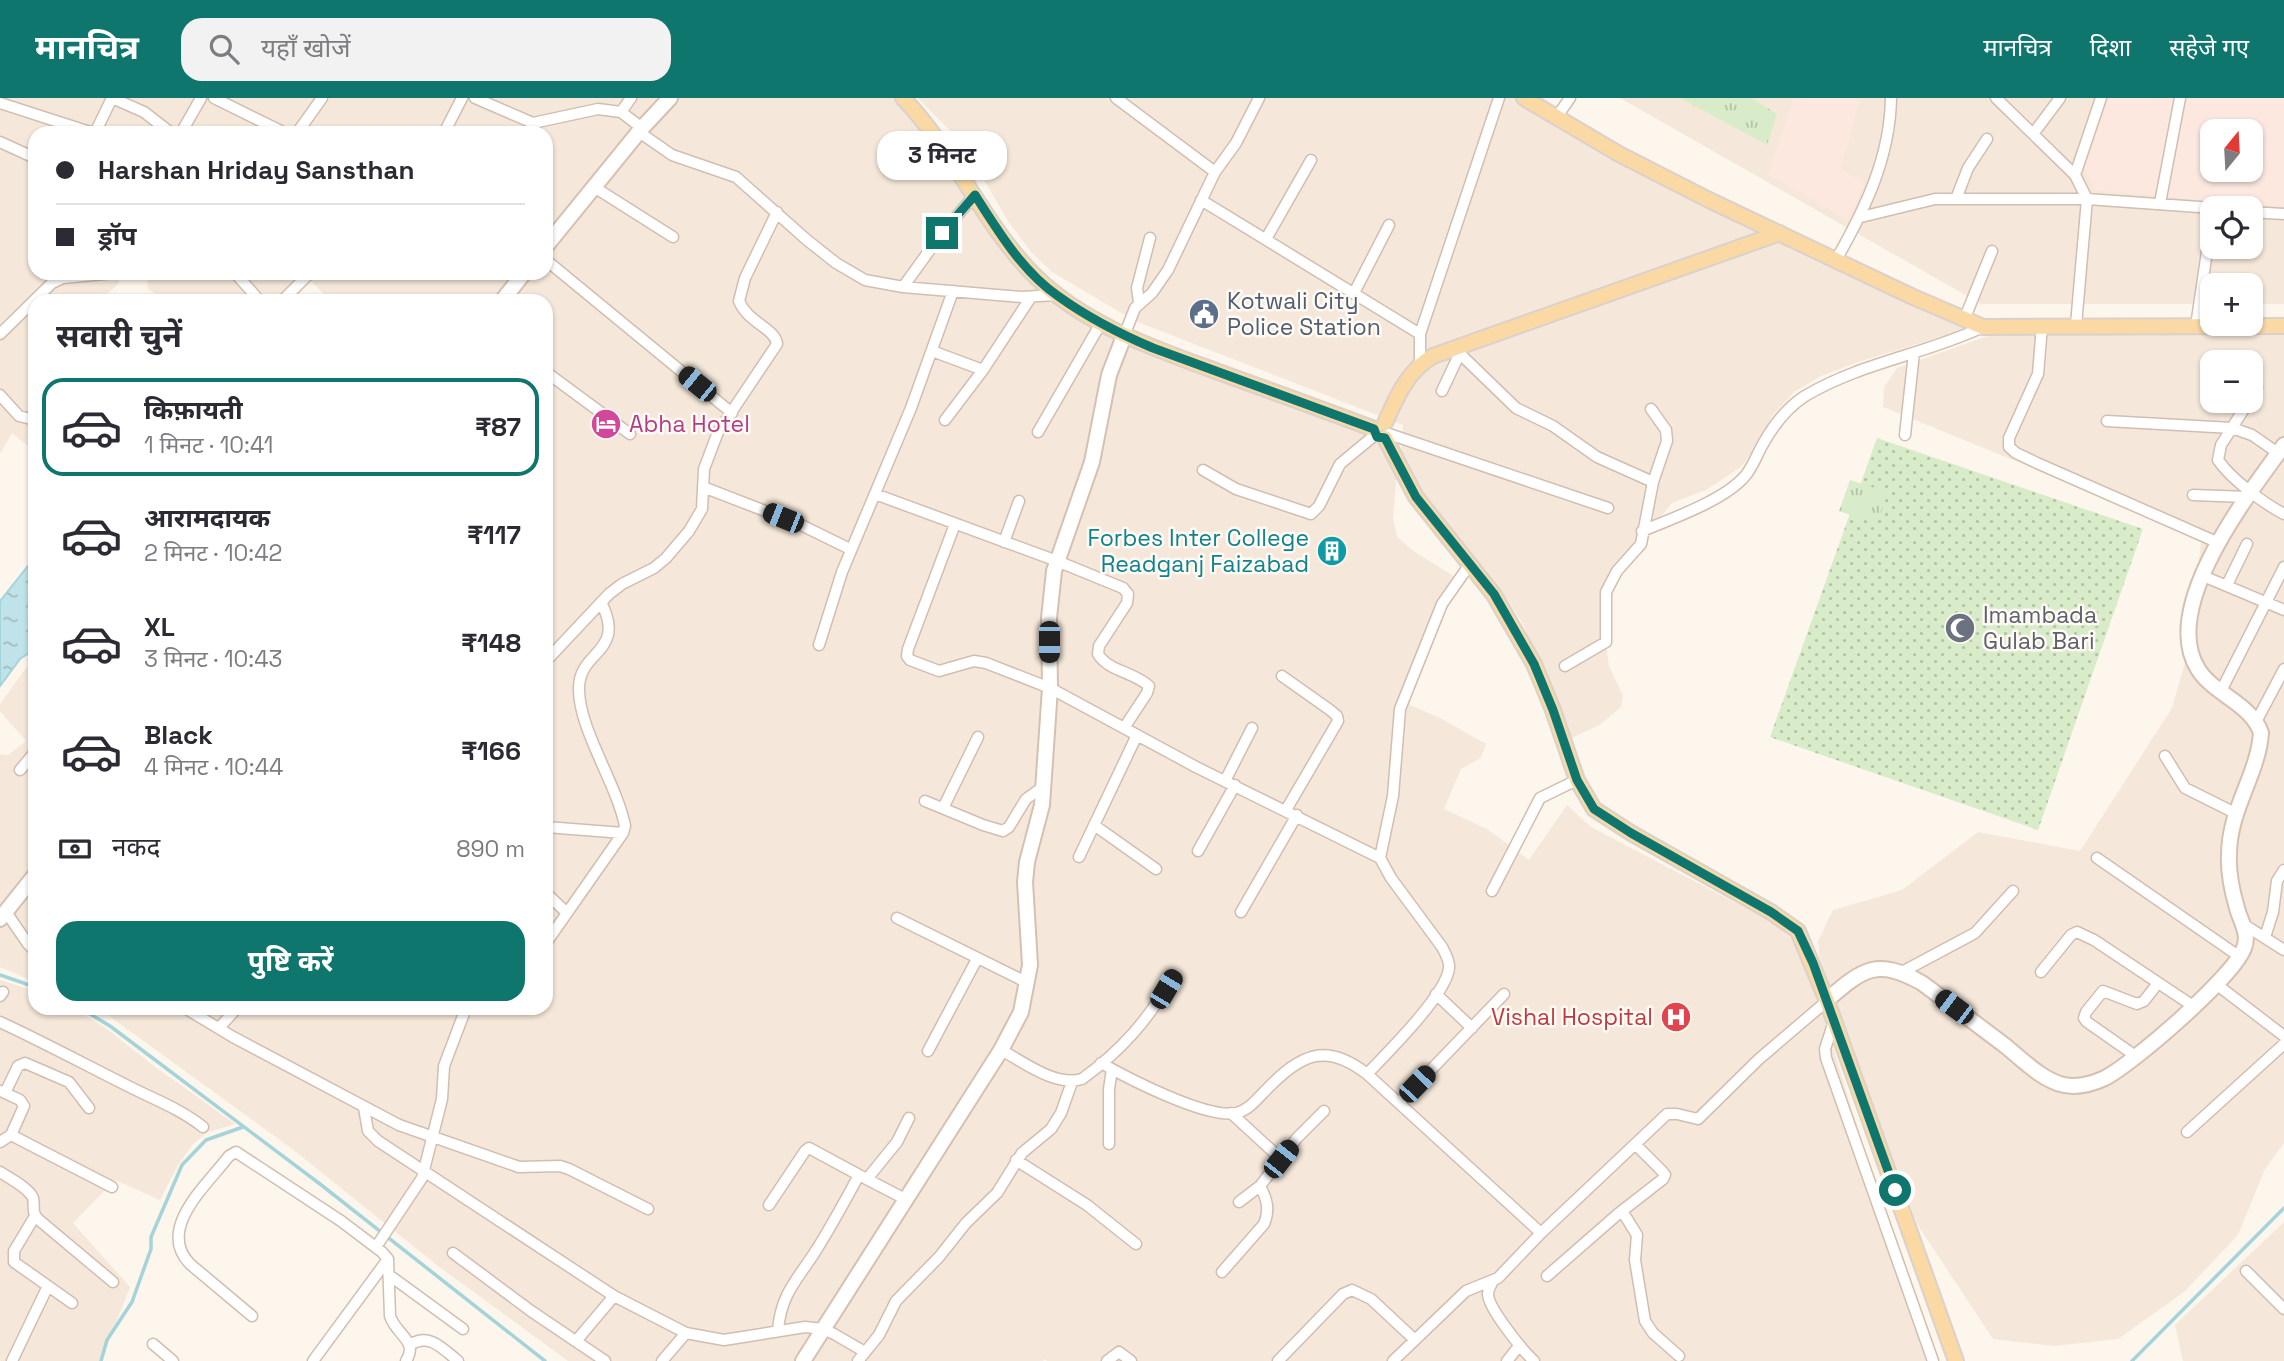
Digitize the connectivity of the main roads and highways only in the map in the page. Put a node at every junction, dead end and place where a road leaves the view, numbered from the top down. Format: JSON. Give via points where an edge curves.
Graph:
{"nodes":[{"id":1,"x":904,"y":98,"type":"edge"},
{"id":2,"x":1524,"y":98,"type":"edge"},
{"id":3,"x":1780,"y":233,"type":"junction"},
{"id":4,"x":2284,"y":326,"type":"edge"},
{"id":5,"x":1382,"y":432,"type":"junction"},
{"id":6,"x":1956,"y":1361,"type":"edge"}],
"edges":[{"from":1,"to":5,"type":"main road","via":[[1017,256],[1056,295],[1124,336]]},
{"from":2,"to":3,"type":"main road","via":[[1630,160]]},
{"from":3,"to":4,"type":"main road","via":[[1983,327]]},
{"from":3,"to":5,"type":"main road","via":[[1420,363]]},
{"from":5,"to":6,"type":"main road","via":[[1416,497],[1494,594],[1534,664],[1577,780],[1594,809],[1798,931]]}]}
